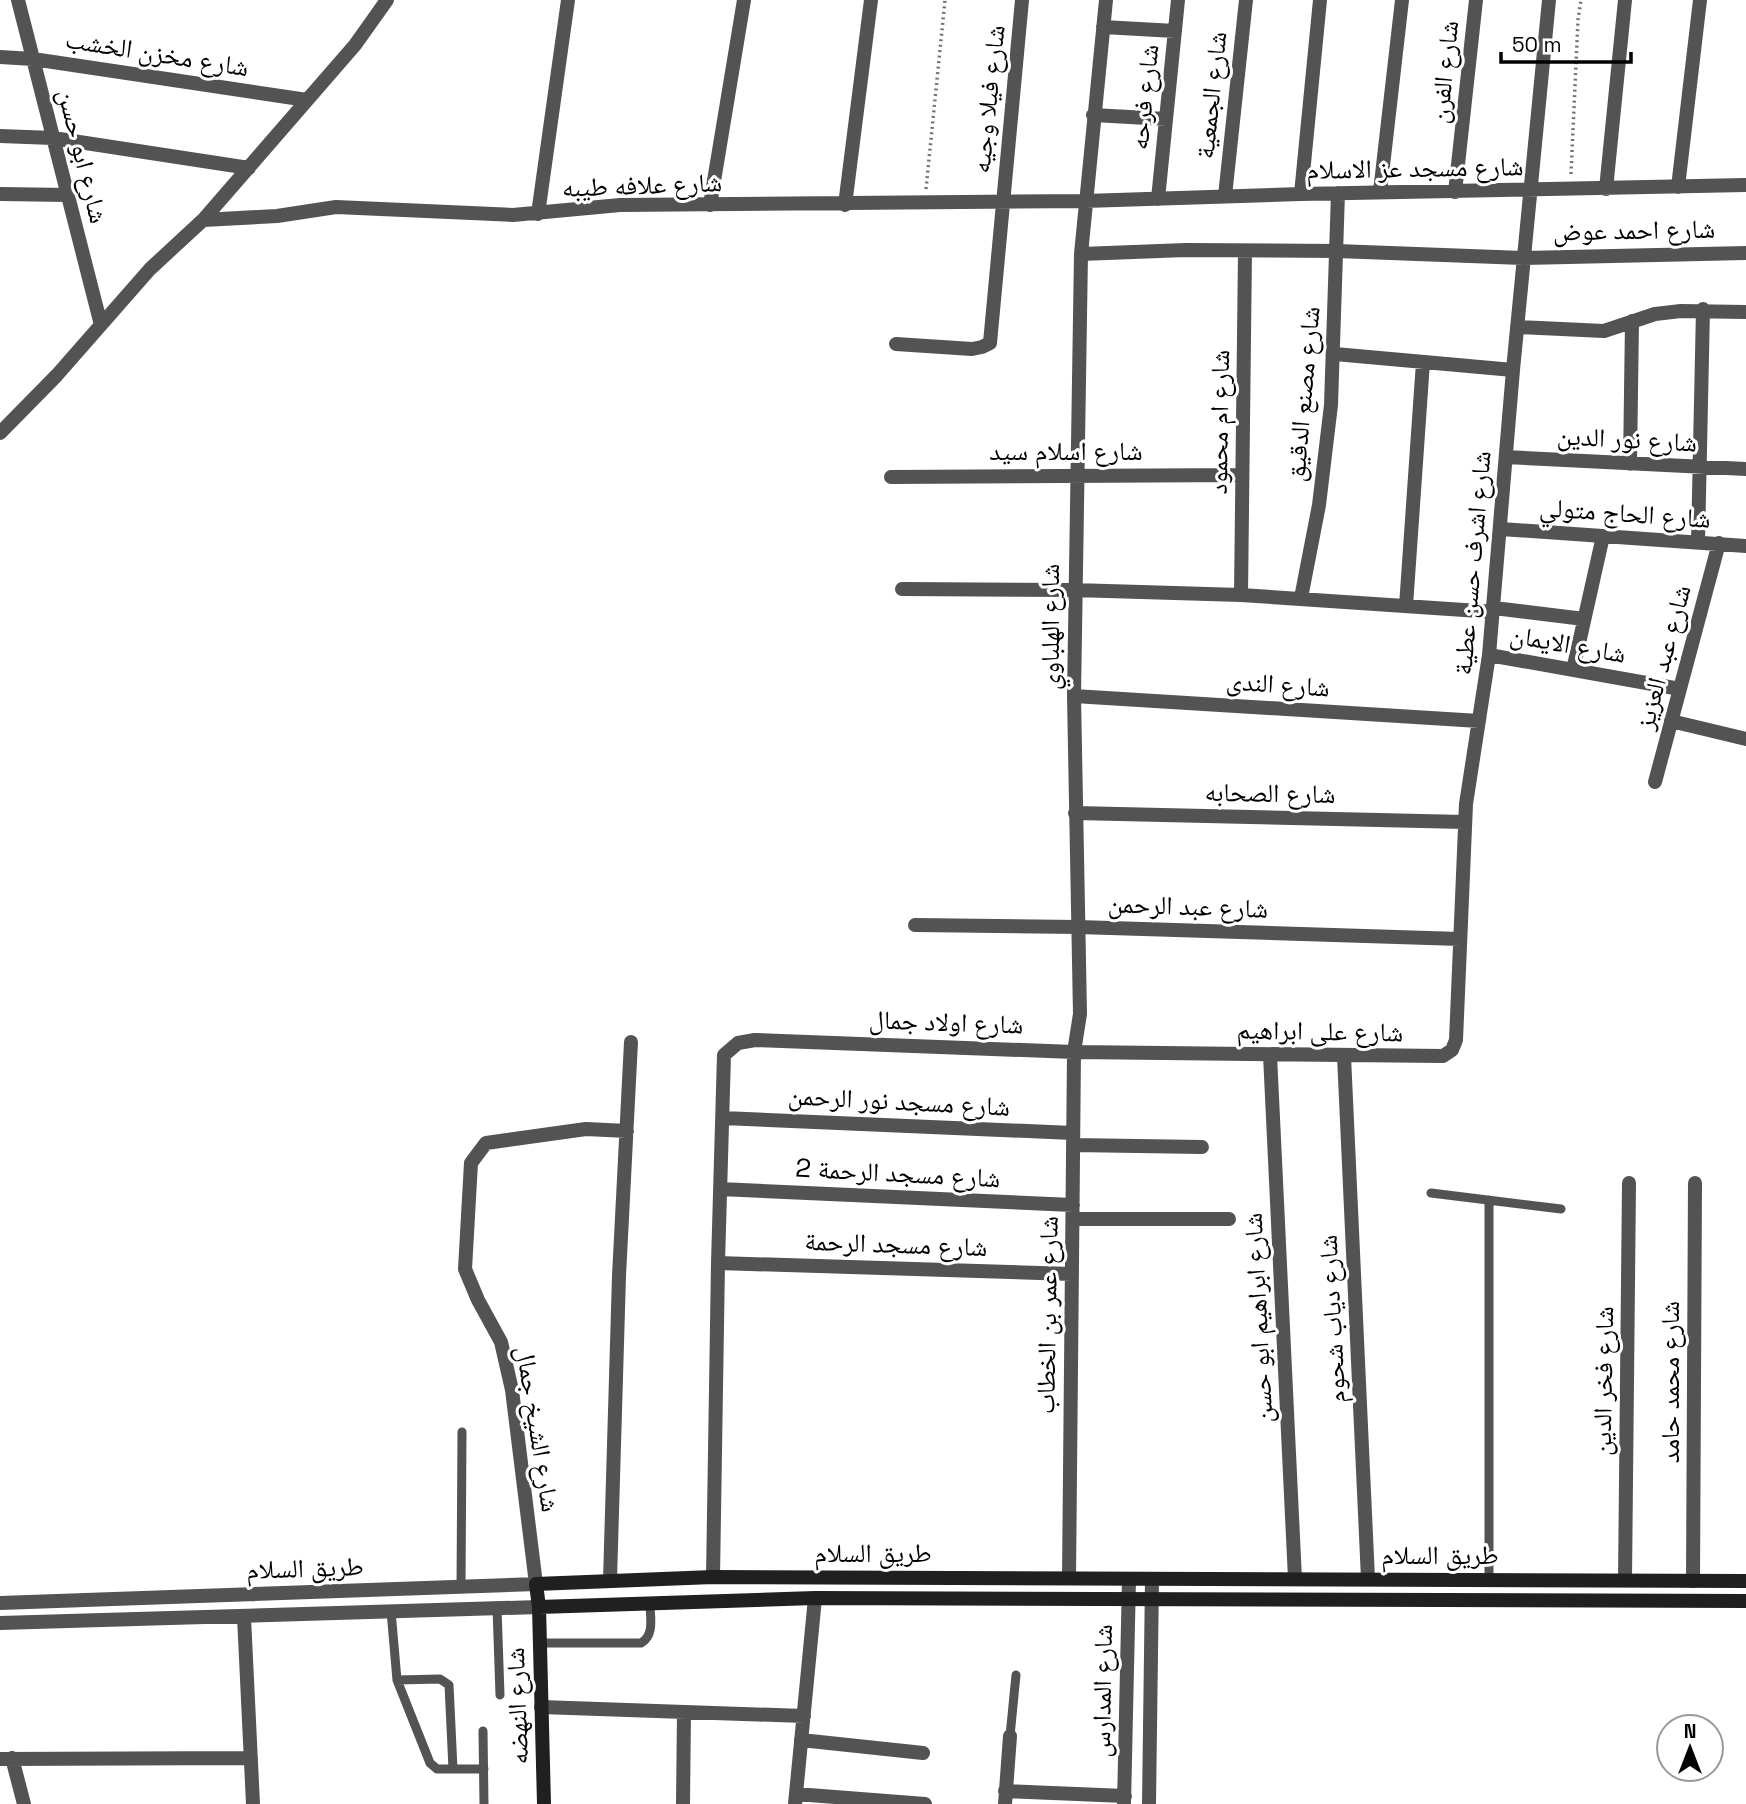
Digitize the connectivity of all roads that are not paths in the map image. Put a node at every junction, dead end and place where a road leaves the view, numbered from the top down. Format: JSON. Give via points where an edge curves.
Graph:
{"nodes":[{"id":1,"x":18,"y":0,"type":"edge"},
{"id":2,"x":387,"y":0,"type":"edge"},
{"id":3,"x":568,"y":0,"type":"edge"},
{"id":4,"x":744,"y":0,"type":"edge"},
{"id":5,"x":871,"y":0,"type":"edge"},
{"id":6,"x":1022,"y":0,"type":"edge"},
{"id":7,"x":1106,"y":0,"type":"edge"},
{"id":8,"x":1178,"y":0,"type":"edge"},
{"id":9,"x":1246,"y":0,"type":"edge"},
{"id":10,"x":1320,"y":0,"type":"edge"},
{"id":11,"x":1402,"y":0,"type":"edge"},
{"id":12,"x":1476,"y":0,"type":"edge"},
{"id":13,"x":1549,"y":0,"type":"edge"},
{"id":14,"x":1625,"y":0,"type":"edge"},
{"id":15,"x":1700,"y":0,"type":"edge"},
{"id":16,"x":1103,"y":27,"type":"junction"},
{"id":17,"x":1175,"y":31,"type":"junction"},
{"id":18,"x":0,"y":57,"type":"edge"},
{"id":19,"x":33,"y":59,"type":"junction"},
{"id":20,"x":307,"y":100,"type":"junction"},
{"id":21,"x":1093,"y":116,"type":"junction"},
{"id":22,"x":1166,"y":119,"type":"junction"},
{"id":23,"x":0,"y":136,"type":"edge"},
{"id":24,"x":53,"y":138,"type":"junction"},
{"id":25,"x":248,"y":168,"type":"junction"},
{"id":26,"x":1746,"y":185,"type":"edge"},
{"id":27,"x":1678,"y":187,"type":"junction"},
{"id":28,"x":1606,"y":189,"type":"junction"},
{"id":29,"x":1530,"y":191,"type":"junction"},
{"id":30,"x":1380,"y":192,"type":"junction"},
{"id":31,"x":1455,"y":192,"type":"junction"},
{"id":32,"x":1338,"y":193,"type":"junction"},
{"id":33,"x":0,"y":194,"type":"edge"},
{"id":34,"x":1301,"y":194,"type":"junction"},
{"id":35,"x":68,"y":195,"type":"junction"},
{"id":36,"x":1225,"y":196,"type":"junction"},
{"id":37,"x":1158,"y":198,"type":"junction"},
{"id":38,"x":1085,"y":201,"type":"junction"},
{"id":39,"x":1002,"y":202,"type":"junction"},
{"id":40,"x":710,"y":205,"type":"junction"},
{"id":41,"x":845,"y":205,"type":"junction"},
{"id":42,"x":538,"y":214,"type":"junction"},
{"id":43,"x":203,"y":220,"type":"junction"},
{"id":44,"x":1245,"y":251,"type":"junction"},
{"id":45,"x":1337,"y":251,"type":"junction"},
{"id":46,"x":1746,"y":253,"type":"edge"},
{"id":47,"x":1081,"y":254,"type":"junction"},
{"id":48,"x":1523,"y":258,"type":"junction"},
{"id":49,"x":1703,"y":309,"type":"junction"},
{"id":50,"x":1746,"y":312,"type":"edge"},
{"id":51,"x":1632,"y":321,"type":"junction"},
{"id":52,"x":101,"y":325,"type":"junction"},
{"id":53,"x":1517,"y":327,"type":"junction"},
{"id":54,"x":897,"y":344,"type":"dead end"},
{"id":55,"x":1335,"y":354,"type":"junction"},
{"id":56,"x":1423,"y":362,"type":"junction"},
{"id":57,"x":1513,"y":370,"type":"junction"},
{"id":58,"x":0,"y":433,"type":"edge"},
{"id":59,"x":1506,"y":457,"type":"junction"},
{"id":60,"x":1630,"y":464,"type":"junction"},
{"id":61,"x":1700,"y":468,"type":"junction"},
{"id":62,"x":1746,"y":470,"type":"edge"},
{"id":63,"x":1242,"y":475,"type":"junction"},
{"id":64,"x":1076,"y":476,"type":"junction"},
{"id":65,"x":891,"y":477,"type":"dead end"},
{"id":66,"x":1501,"y":529,"type":"junction"},
{"id":67,"x":1603,"y":536,"type":"junction"},
{"id":68,"x":1698,"y":542,"type":"junction"},
{"id":69,"x":1718,"y":543,"type":"junction"},
{"id":70,"x":1746,"y":546,"type":"edge"},
{"id":71,"x":902,"y":589,"type":"dead end"},
{"id":72,"x":1074,"y":590,"type":"junction"},
{"id":73,"x":1241,"y":595,"type":"junction"},
{"id":74,"x":1301,"y":598,"type":"junction"},
{"id":75,"x":1406,"y":606,"type":"junction"},
{"id":76,"x":1494,"y":610,"type":"junction"},
{"id":77,"x":1584,"y":619,"type":"junction"},
{"id":78,"x":1489,"y":655,"type":"junction"},
{"id":79,"x":1573,"y":670,"type":"junction"},
{"id":80,"x":1680,"y":689,"type":"junction"},
{"id":81,"x":1074,"y":696,"type":"junction"},
{"id":82,"x":1479,"y":721,"type":"junction"},
{"id":83,"x":1671,"y":721,"type":"junction"},
{"id":84,"x":1746,"y":738,"type":"edge"},
{"id":85,"x":1655,"y":782,"type":"dead end"},
{"id":86,"x":1075,"y":813,"type":"junction"},
{"id":87,"x":1465,"y":822,"type":"junction"},
{"id":88,"x":915,"y":925,"type":"dead end"},
{"id":89,"x":1078,"y":927,"type":"junction"},
{"id":90,"x":1460,"y":939,"type":"junction"},
{"id":91,"x":631,"y":1042,"type":"dead end"},
{"id":92,"x":1074,"y":1052,"type":"junction"},
{"id":93,"x":1270,"y":1055,"type":"junction"},
{"id":94,"x":1344,"y":1056,"type":"junction"},
{"id":95,"x":723,"y":1118,"type":"junction"},
{"id":96,"x":627,"y":1131,"type":"junction"},
{"id":97,"x":1073,"y":1139,"type":"junction"},
{"id":98,"x":1202,"y":1147,"type":"dead end"},
{"id":99,"x":1629,"y":1183,"type":"dead end"},
{"id":100,"x":1695,"y":1183,"type":"dead end"},
{"id":101,"x":720,"y":1189,"type":"junction"},
{"id":102,"x":1431,"y":1193,"type":"dead end"},
{"id":103,"x":1489,"y":1200,"type":"junction"},
{"id":104,"x":1561,"y":1209,"type":"dead end"},
{"id":105,"x":1073,"y":1212,"type":"junction"},
{"id":106,"x":1229,"y":1219,"type":"dead end"},
{"id":107,"x":718,"y":1263,"type":"junction"},
{"id":108,"x":1072,"y":1274,"type":"junction"},
{"id":109,"x":462,"y":1432,"type":"dead end"},
{"id":110,"x":713,"y":1577,"type":"junction"},
{"id":111,"x":1069,"y":1578,"type":"junction"},
{"id":112,"x":1129,"y":1579,"type":"junction"},
{"id":113,"x":1152,"y":1579,"type":"junction"},
{"id":114,"x":1295,"y":1579,"type":"junction"},
{"id":115,"x":1368,"y":1579,"type":"junction"},
{"id":116,"x":610,"y":1580,"type":"junction"},
{"id":117,"x":1489,"y":1580,"type":"junction"},
{"id":118,"x":1625,"y":1580,"type":"junction"},
{"id":119,"x":1693,"y":1581,"type":"junction"},
{"id":120,"x":1746,"y":1581,"type":"edge"},
{"id":121,"x":536,"y":1584,"type":"junction"},
{"id":122,"x":461,"y":1587,"type":"junction"},
{"id":123,"x":815,"y":1598,"type":"junction"},
{"id":124,"x":1129,"y":1599,"type":"junction"},
{"id":125,"x":1152,"y":1599,"type":"junction"},
{"id":126,"x":1746,"y":1601,"type":"edge"},
{"id":127,"x":0,"y":1603,"type":"edge"},
{"id":128,"x":650,"y":1603,"type":"junction"},
{"id":129,"x":538,"y":1607,"type":"junction"},
{"id":130,"x":497,"y":1608,"type":"junction"},
{"id":131,"x":391,"y":1611,"type":"junction"},
{"id":132,"x":244,"y":1617,"type":"junction"},
{"id":133,"x":0,"y":1623,"type":"edge"},
{"id":134,"x":540,"y":1643,"type":"junction"},
{"id":135,"x":1016,"y":1675,"type":"dead end"},
{"id":136,"x":397,"y":1680,"type":"junction"},
{"id":137,"x":500,"y":1695,"type":"dead end"},
{"id":138,"x":541,"y":1707,"type":"junction"},
{"id":139,"x":684,"y":1712,"type":"junction"},
{"id":140,"x":804,"y":1716,"type":"junction"},
{"id":141,"x":483,"y":1731,"type":"dead end"},
{"id":142,"x":1010,"y":1736,"type":"joint"},
{"id":143,"x":801,"y":1740,"type":"junction"},
{"id":144,"x":923,"y":1752,"type":"dead end"},
{"id":145,"x":6,"y":1758,"type":"edge"},
{"id":146,"x":251,"y":1758,"type":"junction"},
{"id":147,"x":453,"y":1769,"type":"junction"},
{"id":148,"x":484,"y":1769,"type":"junction"},
{"id":149,"x":1005,"y":1797,"type":"edge"},
{"id":150,"x":796,"y":1799,"type":"edge"},
{"id":151,"x":1124,"y":1800,"type":"edge"},
{"id":152,"x":24,"y":1804,"type":"edge"},
{"id":153,"x":253,"y":1804,"type":"edge"},
{"id":154,"x":484,"y":1804,"type":"edge"},
{"id":155,"x":544,"y":1804,"type":"edge"},
{"id":156,"x":683,"y":1804,"type":"edge"},
{"id":157,"x":925,"y":1804,"type":"edge"},
{"id":158,"x":1149,"y":1804,"type":"edge"}],
"edges":[{"from":1,"to":19,"type":"street","name":"شارع ابو حسن"},
{"from":2,"to":20,"type":"street"},
{"from":3,"to":42,"type":"street"},
{"from":4,"to":40,"type":"street"},
{"from":5,"to":41,"type":"street"},
{"from":6,"to":39,"type":"street","name":"شارع فيلا وجيه"},
{"from":7,"to":16,"type":"street","name":"شارع الهلباوي"},
{"from":8,"to":17,"type":"street","name":"شارع فرحه"},
{"from":9,"to":36,"type":"street","name":"شارع الجمعية"},
{"from":10,"to":34,"type":"street"},
{"from":11,"to":30,"type":"street"},
{"from":12,"to":31,"type":"street","name":"شارع الفرن"},
{"from":13,"to":29,"type":"street","name":"شارع اشرف حسن عطية"},
{"from":14,"to":28,"type":"street"},
{"from":15,"to":27,"type":"street"},
{"from":16,"to":17,"type":"street"},
{"from":16,"to":21,"type":"street","name":"شارع الهلباوي"},
{"from":17,"to":22,"type":"street","name":"شارع فرحه"},
{"from":18,"to":19,"type":"street","name":"شارع مخزن الخشب"},
{"from":19,"to":20,"type":"street","name":"شارع مخزن الخشب"},
{"from":19,"to":24,"type":"street","name":"شارع ابو حسن"},
{"from":20,"to":25,"type":"street"},
{"from":21,"to":22,"type":"street"},
{"from":21,"to":38,"type":"street","name":"شارع الهلباوي"},
{"from":22,"to":37,"type":"street","name":"شارع فرحه"},
{"from":23,"to":24,"type":"street"},
{"from":24,"to":25,"type":"street"},
{"from":24,"to":35,"type":"street","name":"شارع ابو حسن"},
{"from":25,"to":43,"type":"street"},
{"from":26,"to":27,"type":"street","name":"شارع مسجد عز الاسلام"},
{"from":27,"to":28,"type":"street","name":"شارع مسجد عز الاسلام"},
{"from":28,"to":29,"type":"street","name":"شارع مسجد عز الاسلام"},
{"from":29,"to":31,"type":"street","name":"شارع مسجد عز الاسلام"},
{"from":29,"to":48,"type":"street","name":"شارع اشرف حسن عطية"},
{"from":30,"to":31,"type":"street","name":"شارع مسجد عز الاسلام"},
{"from":30,"to":32,"type":"street","name":"شارع مسجد عز الاسلام"},
{"from":32,"to":34,"type":"street","name":"شارع مسجد عز الاسلام"},
{"from":32,"to":45,"type":"street","name":"شارع مصنع الدقيق"},
{"from":33,"to":35,"type":"street"},
{"from":34,"to":36,"type":"street","name":"شارع مسجد عز الاسلام"},
{"from":35,"to":52,"type":"street","name":"شارع ابو حسن"},
{"from":36,"to":37,"type":"street","name":"شارع مسجد عز الاسلام"},
{"from":37,"to":38,"type":"street","name":"شارع مسجد عز الاسلام"},
{"from":38,"to":39,"type":"street","name":"شارع علافه طيبه"},
{"from":38,"to":47,"type":"street","name":"شارع الهلباوي"},
{"from":39,"to":41,"type":"street","name":"شارع علافه طيبه"},
{"from":39,"to":54,"type":"street","name":"شارع فيلا وجيه","via":[[990,343],[972,349]]},
{"from":40,"to":41,"type":"street","name":"شارع علافه طيبه"},
{"from":40,"to":42,"type":"street","name":"شارع علافه طيبه","via":[[620,205]]},
{"from":42,"to":43,"type":"street","name":"شارع علافه طيبه","via":[[336,206],[277,216]]},
{"from":43,"to":52,"type":"street","via":[[150,269]]},
{"from":44,"to":45,"type":"street","name":"شارع احمد عوض"},
{"from":44,"to":47,"type":"street","name":"شارع احمد عوض"},
{"from":44,"to":63,"type":"street","name":"شارع ام محمود"},
{"from":45,"to":48,"type":"street","name":"شارع احمد عوض"},
{"from":45,"to":55,"type":"street","name":"شارع مصنع الدقيق"},
{"from":46,"to":48,"type":"street","name":"شارع احمد عوض"},
{"from":47,"to":64,"type":"street","name":"شارع الهلباوي"},
{"from":48,"to":53,"type":"street","name":"شارع اشرف حسن عطية"},
{"from":49,"to":50,"type":"street"},
{"from":49,"to":51,"type":"street"},
{"from":49,"to":61,"type":"street"},
{"from":51,"to":53,"type":"street","via":[[1604,331]]},
{"from":51,"to":60,"type":"street"},
{"from":52,"to":58,"type":"street"},
{"from":53,"to":57,"type":"street","name":"شارع اشرف حسن عطية"},
{"from":55,"to":56,"type":"street"},
{"from":55,"to":74,"type":"street","name":"شارع مصنع الدقيق","via":[[1326,455]]},
{"from":56,"to":57,"type":"street"},
{"from":56,"to":75,"type":"street"},
{"from":57,"to":59,"type":"street","name":"شارع اشرف حسن عطية"},
{"from":59,"to":60,"type":"street","name":"شارع نور الدين"},
{"from":59,"to":66,"type":"street","name":"شارع اشرف حسن عطية"},
{"from":60,"to":61,"type":"street","name":"شارع نور الدين"},
{"from":61,"to":62,"type":"street","name":"شارع نور الدين"},
{"from":61,"to":68,"type":"street"},
{"from":63,"to":64,"type":"street","name":"شارع اسلام سيد"},
{"from":63,"to":73,"type":"street","name":"شارع ام محمود"},
{"from":64,"to":65,"type":"street","name":"شارع اسلام سيد"},
{"from":64,"to":72,"type":"street","name":"شارع الهلباوي"},
{"from":66,"to":67,"type":"street","name":"شارع الحاج متولي"},
{"from":66,"to":76,"type":"street","name":"شارع اشرف حسن عطية"},
{"from":67,"to":68,"type":"street","name":"شارع الحاج متولي"},
{"from":67,"to":77,"type":"street"},
{"from":68,"to":69,"type":"street","name":"شارع الحاج متولي"},
{"from":69,"to":70,"type":"street","name":"شارع الحاج متولي"},
{"from":69,"to":80,"type":"street","name":"شارع عبد العزيز"},
{"from":71,"to":72,"type":"street"},
{"from":72,"to":73,"type":"street"},
{"from":72,"to":81,"type":"street","name":"شارع الهلباوي"},
{"from":73,"to":74,"type":"street"},
{"from":74,"to":75,"type":"street"},
{"from":75,"to":76,"type":"street"},
{"from":76,"to":77,"type":"street"},
{"from":76,"to":78,"type":"street","name":"شارع اشرف حسن عطية"},
{"from":77,"to":79,"type":"street"},
{"from":78,"to":79,"type":"street","name":"شارع الايمان"},
{"from":78,"to":82,"type":"street","name":"شارع اشرف حسن عطية"},
{"from":79,"to":80,"type":"street","name":"شارع الايمان"},
{"from":80,"to":83,"type":"street","name":"شارع عبد العزيز"},
{"from":81,"to":82,"type":"street","name":"شارع الندى"},
{"from":81,"to":86,"type":"street","name":"شارع الهلباوي"},
{"from":82,"to":87,"type":"street","name":"شارع اشرف حسن عطية"},
{"from":83,"to":84,"type":"street"},
{"from":83,"to":85,"type":"street","name":"شارع عبد العزيز"},
{"from":86,"to":87,"type":"street","name":"شارع الصحابه"},
{"from":86,"to":89,"type":"street","name":"شارع الهلباوي"},
{"from":87,"to":90,"type":"street","name":"شارع اشرف حسن عطية"},
{"from":88,"to":89,"type":"street","name":"شارع عبد الرحمن"},
{"from":89,"to":90,"type":"street","name":"شارع عبد الرحمن"},
{"from":89,"to":92,"type":"street","name":"شارع الهلباوي","via":[[1080,1014]]},
{"from":90,"to":94,"type":"street","name":"شارع على ابراهيم","via":[[1452,1050],[1443,1056]]},
{"from":91,"to":96,"type":"street"},
{"from":92,"to":93,"type":"street","name":"شارع على ابراهيم"},
{"from":92,"to":95,"type":"street","name":"شارع اولاد جمال","via":[[815,1041],[738,1043],[724,1055]]},
{"from":92,"to":97,"type":"street","name":"شارع عمر بن الخطاب"},
{"from":93,"to":94,"type":"street","name":"شارع على ابراهيم"},
{"from":93,"to":114,"type":"street","name":"شارع ابراهيم ابو حسن"},
{"from":94,"to":115,"type":"street","name":"شارع دياب شحوم"},
{"from":95,"to":97,"type":"street","name":"شارع مسجد نور الرحمن"},
{"from":95,"to":101,"type":"street","name":"شارع اولاد جمال"},
{"from":96,"to":116,"type":"street"},
{"from":96,"to":121,"type":"street","name":"شارع الشيخ جمال","via":[[586,1129],[486,1143],[471,1163],[465,1269],[502,1342]]},
{"from":97,"to":98,"type":"street","name":"شارع مسجد نور الرحمن"},
{"from":97,"to":105,"type":"street","name":"شارع عمر بن الخطاب"},
{"from":99,"to":118,"type":"street","name":"شارع فخر الدين"},
{"from":100,"to":119,"type":"street","name":"شارع محمد حامد"},
{"from":101,"to":105,"type":"street","name":"شارع مسجد الرحمة 2"},
{"from":101,"to":107,"type":"street","name":"شارع اولاد جمال"},
{"from":102,"to":103,"type":"lane"},
{"from":103,"to":104,"type":"lane"},
{"from":103,"to":117,"type":"lane"},
{"from":105,"to":106,"type":"street","name":"شارع مسجد الرحمة 2"},
{"from":105,"to":108,"type":"street","name":"شارع عمر بن الخطاب"},
{"from":107,"to":108,"type":"street","name":"شارع مسجد الرحمة"},
{"from":107,"to":110,"type":"street","name":"شارع اولاد جمال"},
{"from":108,"to":111,"type":"street","name":"شارع عمر بن الخطاب"},
{"from":109,"to":122,"type":"lane"},
{"from":110,"to":111,"type":"main road","name":"طريق السلام"},
{"from":110,"to":116,"type":"main road","name":"طريق السلام"},
{"from":111,"to":112,"type":"main road","name":"طريق السلام"},
{"from":112,"to":113,"type":"main road","name":"طريق السلام"},
{"from":112,"to":124,"type":"street","name":"شارع المدارس"},
{"from":113,"to":114,"type":"main road","name":"طريق السلام"},
{"from":113,"to":125,"type":"street","name":"شارع المدارس"},
{"from":114,"to":115,"type":"main road","name":"طريق السلام"},
{"from":115,"to":117,"type":"main road","name":"طريق السلام"},
{"from":116,"to":121,"type":"main road","name":"طريق السلام"},
{"from":117,"to":118,"type":"main road","name":"طريق السلام"},
{"from":118,"to":119,"type":"main road","name":"طريق السلام"},
{"from":119,"to":120,"type":"main road","name":"طريق السلام"},
{"from":121,"to":122,"type":"street","name":"طريق السلام"},
{"from":121,"to":129,"type":"main road","name":"شارع النهضه"},
{"from":122,"to":127,"type":"street","name":"طريق السلام"},
{"from":123,"to":124,"type":"main road","name":"طريق السلام"},
{"from":123,"to":128,"type":"main road","name":"طريق السلام"},
{"from":123,"to":140,"type":"street"},
{"from":124,"to":125,"type":"main road","name":"طريق السلام"},
{"from":124,"to":151,"type":"street","name":"شارع المدارس"},
{"from":125,"to":126,"type":"main road","name":"طريق السلام"},
{"from":125,"to":158,"type":"street","name":"شارع المدارس"},
{"from":128,"to":129,"type":"main road","name":"طريق السلام"},
{"from":128,"to":134,"type":"lane","via":[[650,1633],[641,1643]]},
{"from":129,"to":130,"type":"street","name":"طريق السلام"},
{"from":129,"to":134,"type":"main road","name":"شارع النهضه"},
{"from":130,"to":131,"type":"street","name":"طريق السلام"},
{"from":130,"to":137,"type":"lane"},
{"from":131,"to":132,"type":"street","name":"طريق السلام"},
{"from":131,"to":136,"type":"lane"},
{"from":132,"to":133,"type":"street","name":"طريق السلام"},
{"from":132,"to":146,"type":"street"},
{"from":134,"to":138,"type":"main road","name":"شارع النهضه"},
{"from":135,"to":142,"type":"lane"},
{"from":136,"to":147,"type":"lane","via":[[430,1763],[437,1769]]},
{"from":136,"to":147,"type":"lane","via":[[440,1679],[449,1685]]},
{"from":138,"to":139,"type":"street"},
{"from":138,"to":155,"type":"main road","name":"شارع النهضه"},
{"from":139,"to":140,"type":"street"},
{"from":139,"to":156,"type":"street"},
{"from":140,"to":143,"type":"street"},
{"from":141,"to":148,"type":"lane"},
{"from":142,"to":149,"type":"street"},
{"from":143,"to":144,"type":"street"},
{"from":143,"to":150,"type":"street"},
{"from":145,"to":146,"type":"street"},
{"from":145,"to":152,"type":"street"},
{"from":146,"to":153,"type":"street"},
{"from":147,"to":148,"type":"lane"},
{"from":148,"to":154,"type":"lane"},
{"from":149,"to":151,"type":"street"},
{"from":150,"to":157,"type":"street"}]}
